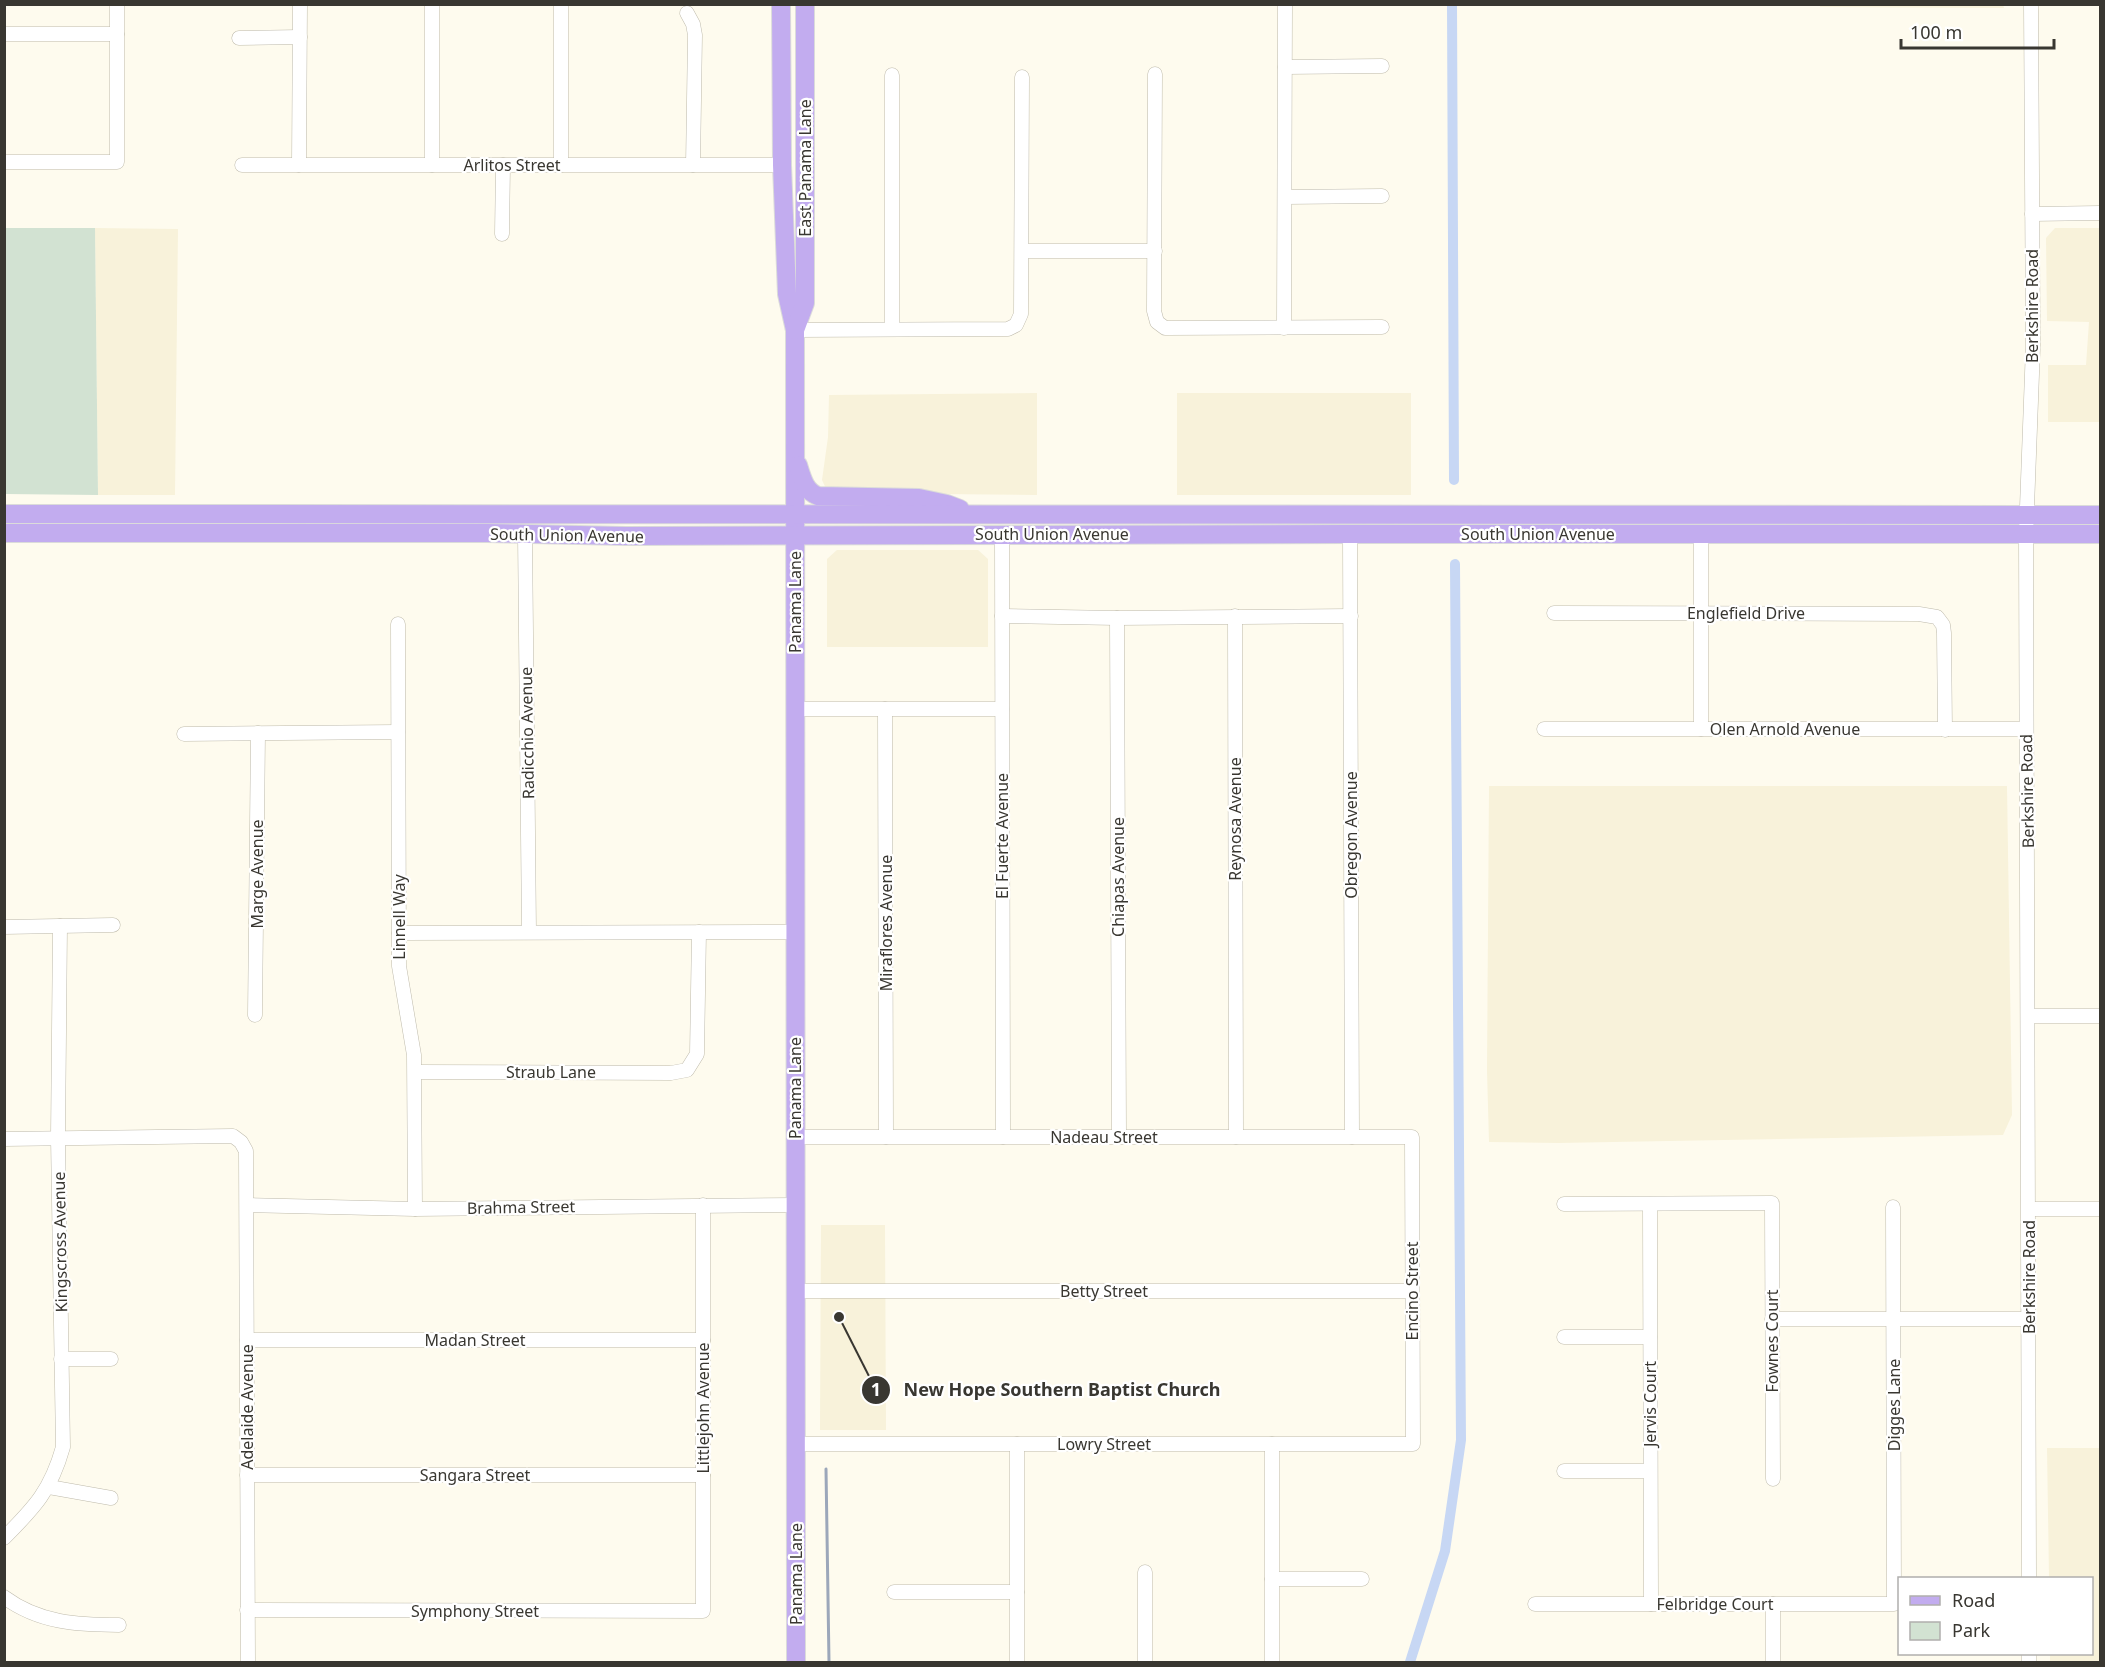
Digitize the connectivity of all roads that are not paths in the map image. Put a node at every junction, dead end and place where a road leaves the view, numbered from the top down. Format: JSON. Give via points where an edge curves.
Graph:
{"nodes":[{"id":1,"x":117,"y":4,"type":"edge"},
{"id":2,"x":300,"y":4,"type":"edge"},
{"id":3,"x":432,"y":4,"type":"edge"},
{"id":4,"x":561,"y":4,"type":"edge"},
{"id":5,"x":782,"y":4,"type":"edge"},
{"id":6,"x":805,"y":4,"type":"edge"},
{"id":7,"x":1285,"y":4,"type":"edge"},
{"id":8,"x":2031,"y":4,"type":"edge"},
{"id":9,"x":687,"y":13,"type":"dead end"},
{"id":10,"x":4,"y":34,"type":"edge"},
{"id":11,"x":117,"y":34,"type":"junction"},
{"id":12,"x":300,"y":37,"type":"junction"},
{"id":13,"x":239,"y":38,"type":"dead end"},
{"id":14,"x":1382,"y":66,"type":"dead end"},
{"id":15,"x":1285,"y":68,"type":"junction"},
{"id":16,"x":1155,"y":74,"type":"dead end"},
{"id":17,"x":892,"y":75,"type":"dead end"},
{"id":18,"x":1022,"y":77,"type":"dead end"},
{"id":19,"x":4,"y":162,"type":"edge"},
{"id":20,"x":242,"y":165,"type":"dead end"},
{"id":21,"x":299,"y":165,"type":"junction"},
{"id":22,"x":432,"y":165,"type":"junction"},
{"id":23,"x":503,"y":165,"type":"junction"},
{"id":24,"x":561,"y":165,"type":"junction"},
{"id":25,"x":693,"y":165,"type":"junction"},
{"id":26,"x":782,"y":165,"type":"junction"},
{"id":27,"x":1382,"y":196,"type":"dead end"},
{"id":28,"x":1285,"y":197,"type":"junction"},
{"id":29,"x":2100,"y":213,"type":"edge"},
{"id":30,"x":2032,"y":214,"type":"junction"},
{"id":31,"x":502,"y":234,"type":"dead end"},
{"id":32,"x":1023,"y":251,"type":"junction"},
{"id":33,"x":1155,"y":251,"type":"junction"},
{"id":34,"x":805,"y":296,"type":"junction"},
{"id":35,"x":1382,"y":327,"type":"dead end"},
{"id":36,"x":892,"y":328,"type":"junction"},
{"id":37,"x":1284,"y":328,"type":"junction"},
{"id":38,"x":795,"y":330,"type":"junction"},
{"id":39,"x":795,"y":454,"type":"junction"},
{"id":40,"x":4,"y":514,"type":"edge"},
{"id":41,"x":135,"y":514,"type":"junction"},
{"id":42,"x":264,"y":514,"type":"junction"},
{"id":43,"x":795,"y":514,"type":"junction"},
{"id":44,"x":936,"y":514,"type":"junction"},
{"id":45,"x":973,"y":514,"type":"junction"},
{"id":46,"x":1025,"y":514,"type":"junction"},
{"id":47,"x":2028,"y":514,"type":"junction"},
{"id":48,"x":2100,"y":515,"type":"edge"},
{"id":49,"x":160,"y":532,"type":"junction"},
{"id":50,"x":4,"y":533,"type":"edge"},
{"id":51,"x":48,"y":533,"type":"junction"},
{"id":52,"x":525,"y":534,"type":"junction"},
{"id":53,"x":1002,"y":534,"type":"junction"},
{"id":54,"x":1350,"y":534,"type":"junction"},
{"id":55,"x":1701,"y":534,"type":"junction"},
{"id":56,"x":2026,"y":534,"type":"junction"},
{"id":57,"x":2100,"y":534,"type":"edge"},
{"id":58,"x":680,"y":536,"type":"junction"},
{"id":59,"x":795,"y":536,"type":"junction"},
{"id":60,"x":922,"y":536,"type":"junction"},
{"id":61,"x":1554,"y":613,"type":"dead end"},
{"id":62,"x":1701,"y":613,"type":"junction"},
{"id":63,"x":1002,"y":616,"type":"junction"},
{"id":64,"x":1235,"y":616,"type":"junction"},
{"id":65,"x":1351,"y":616,"type":"junction"},
{"id":66,"x":1117,"y":618,"type":"junction"},
{"id":67,"x":398,"y":624,"type":"dead end"},
{"id":68,"x":795,"y":710,"type":"junction"},
{"id":69,"x":885,"y":710,"type":"junction"},
{"id":70,"x":1002,"y":710,"type":"junction"},
{"id":71,"x":1544,"y":729,"type":"dead end"},
{"id":72,"x":1701,"y":729,"type":"junction"},
{"id":73,"x":2026,"y":729,"type":"junction"},
{"id":74,"x":1945,"y":730,"type":"junction"},
{"id":75,"x":398,"y":732,"type":"junction"},
{"id":76,"x":258,"y":733,"type":"junction"},
{"id":77,"x":184,"y":734,"type":"dead end"},
{"id":78,"x":113,"y":925,"type":"dead end"},
{"id":79,"x":60,"y":926,"type":"junction"},
{"id":80,"x":4,"y":927,"type":"edge"},
{"id":81,"x":529,"y":932,"type":"junction"},
{"id":82,"x":699,"y":932,"type":"junction"},
{"id":83,"x":795,"y":932,"type":"junction"},
{"id":84,"x":399,"y":933,"type":"junction"},
{"id":85,"x":255,"y":1015,"type":"dead end"},
{"id":86,"x":2028,"y":1016,"type":"junction"},
{"id":87,"x":2100,"y":1016,"type":"edge"},
{"id":88,"x":415,"y":1072,"type":"junction"},
{"id":89,"x":795,"y":1137,"type":"junction"},
{"id":90,"x":886,"y":1137,"type":"junction"},
{"id":91,"x":1003,"y":1137,"type":"junction"},
{"id":92,"x":1119,"y":1137,"type":"junction"},
{"id":93,"x":1236,"y":1137,"type":"junction"},
{"id":94,"x":1352,"y":1137,"type":"junction"},
{"id":95,"x":1412,"y":1137,"type":"joint"},
{"id":96,"x":4,"y":1138,"type":"edge"},
{"id":97,"x":58,"y":1138,"type":"junction"},
{"id":98,"x":1564,"y":1204,"type":"dead end"},
{"id":99,"x":1650,"y":1204,"type":"junction"},
{"id":100,"x":247,"y":1205,"type":"junction"},
{"id":101,"x":703,"y":1205,"type":"junction"},
{"id":102,"x":796,"y":1205,"type":"junction"},
{"id":103,"x":1893,"y":1207,"type":"dead end"},
{"id":104,"x":415,"y":1209,"type":"junction"},
{"id":105,"x":2029,"y":1209,"type":"junction"},
{"id":106,"x":2100,"y":1209,"type":"edge"},
{"id":107,"x":796,"y":1291,"type":"junction"},
{"id":108,"x":1413,"y":1291,"type":"junction"},
{"id":109,"x":1772,"y":1319,"type":"junction"},
{"id":110,"x":1894,"y":1319,"type":"junction"},
{"id":111,"x":2029,"y":1319,"type":"junction"},
{"id":112,"x":1564,"y":1337,"type":"dead end"},
{"id":113,"x":1650,"y":1337,"type":"junction"},
{"id":114,"x":247,"y":1340,"type":"junction"},
{"id":115,"x":703,"y":1340,"type":"junction"},
{"id":116,"x":61,"y":1359,"type":"junction"},
{"id":117,"x":111,"y":1359,"type":"dead end"},
{"id":118,"x":796,"y":1444,"type":"junction"},
{"id":119,"x":1017,"y":1444,"type":"junction"},
{"id":120,"x":1272,"y":1444,"type":"junction"},
{"id":121,"x":1413,"y":1444,"type":"joint"},
{"id":122,"x":1564,"y":1471,"type":"dead end"},
{"id":123,"x":1650,"y":1471,"type":"junction"},
{"id":124,"x":247,"y":1475,"type":"junction"},
{"id":125,"x":703,"y":1475,"type":"junction"},
{"id":126,"x":1773,"y":1479,"type":"dead end"},
{"id":127,"x":49,"y":1487,"type":"junction"},
{"id":128,"x":111,"y":1498,"type":"dead end"},
{"id":129,"x":4,"y":1538,"type":"edge"},
{"id":130,"x":1145,"y":1572,"type":"dead end"},
{"id":131,"x":2029,"y":1577,"type":"edge"},
{"id":132,"x":1272,"y":1579,"type":"junction"},
{"id":133,"x":1362,"y":1579,"type":"dead end"},
{"id":134,"x":894,"y":1592,"type":"dead end"},
{"id":135,"x":1017,"y":1592,"type":"junction"},
{"id":136,"x":4,"y":1597,"type":"edge"},
{"id":137,"x":1651,"y":1604,"type":"junction"},
{"id":138,"x":1773,"y":1604,"type":"junction"},
{"id":139,"x":1894,"y":1604,"type":"joint"},
{"id":140,"x":1535,"y":1605,"type":"dead end"},
{"id":141,"x":247,"y":1610,"type":"junction"},
{"id":142,"x":703,"y":1611,"type":"joint"},
{"id":143,"x":119,"y":1624,"type":"dead end"},
{"id":144,"x":248,"y":1662,"type":"edge"},
{"id":145,"x":796,"y":1662,"type":"edge"},
{"id":146,"x":1017,"y":1662,"type":"edge"},
{"id":147,"x":1145,"y":1662,"type":"edge"},
{"id":148,"x":1272,"y":1662,"type":"edge"},
{"id":149,"x":1773,"y":1662,"type":"edge"}],
"edges":[{"from":1,"to":11,"type":"street"},
{"from":2,"to":12,"type":"street"},
{"from":3,"to":22,"type":"street"},
{"from":4,"to":24,"type":"street"},
{"from":5,"to":26,"type":"main road","name":"East Panama Lane"},
{"from":6,"to":34,"type":"main road","name":"East Panama Lane"},
{"from":7,"to":15,"type":"street"},
{"from":8,"to":30,"type":"street","name":"Berkshire Road"},
{"from":9,"to":25,"type":"street","via":[[695,35]]},
{"from":10,"to":11,"type":"street"},
{"from":11,"to":19,"type":"street","via":[[117,162]]},
{"from":12,"to":13,"type":"street"},
{"from":12,"to":21,"type":"street"},
{"from":14,"to":15,"type":"street"},
{"from":15,"to":28,"type":"street"},
{"from":16,"to":33,"type":"street"},
{"from":17,"to":36,"type":"street"},
{"from":18,"to":32,"type":"street"},
{"from":20,"to":21,"type":"street","name":"Arlitos Street"},
{"from":21,"to":22,"type":"street","name":"Arlitos Street"},
{"from":22,"to":23,"type":"street","name":"Arlitos Street"},
{"from":23,"to":24,"type":"street","name":"Arlitos Street"},
{"from":23,"to":31,"type":"street"},
{"from":24,"to":25,"type":"street","name":"Arlitos Street"},
{"from":25,"to":26,"type":"street","name":"Arlitos Street"},
{"from":26,"to":34,"type":"main road","via":[[793,181],[796,265]]},
{"from":26,"to":38,"type":"main road","name":"East Panama Lane","via":[[787,294]]},
{"from":27,"to":28,"type":"street"},
{"from":28,"to":37,"type":"street"},
{"from":29,"to":30,"type":"street"},
{"from":30,"to":47,"type":"street","name":"Berkshire Road"},
{"from":32,"to":33,"type":"street"},
{"from":32,"to":36,"type":"street","via":[[1022,314],[1016,325],[1008,329]]},
{"from":33,"to":37,"type":"street","via":[[1154,311],[1165,328]]},
{"from":34,"to":38,"type":"main road","name":"East Panama Lane"},
{"from":35,"to":37,"type":"street"},
{"from":36,"to":38,"type":"street"},
{"from":38,"to":39,"type":"main road","name":"East Panama Lane"},
{"from":39,"to":43,"type":"main road","name":"East Panama Lane"},
{"from":39,"to":45,"type":"main road","via":[[804,483],[818,496],[919,498]]},
{"from":40,"to":41,"type":"main road","name":"South Union Avenue"},
{"from":41,"to":42,"type":"main road","name":"South Union Avenue"},
{"from":41,"to":51,"type":"main road","via":[[126,522],[58,523]]},
{"from":42,"to":43,"type":"main road","name":"South Union Avenue"},
{"from":42,"to":49,"type":"main road","via":[[254,523],[175,523]]},
{"from":43,"to":44,"type":"main road","name":"South Union Avenue"},
{"from":43,"to":58,"type":"main road","via":[[787,524],[721,526]]},
{"from":43,"to":59,"type":"main road","name":"Panama Lane"},
{"from":44,"to":45,"type":"main road","name":"South Union Avenue"},
{"from":44,"to":59,"type":"main road","via":[[912,524],[810,526]]},
{"from":45,"to":46,"type":"main road","name":"South Union Avenue"},
{"from":46,"to":47,"type":"main road","name":"South Union Avenue"},
{"from":46,"to":60,"type":"main road","via":[[1017,524],[954,525]]},
{"from":47,"to":48,"type":"main road","name":"South Union Avenue"},
{"from":47,"to":56,"type":"street","name":"Berkshire Road"},
{"from":49,"to":51,"type":"main road","name":"South Union Avenue"},
{"from":49,"to":52,"type":"main road","name":"South Union Avenue"},
{"from":50,"to":51,"type":"main road","name":"South Union Avenue"},
{"from":52,"to":58,"type":"main road","name":"South Union Avenue"},
{"from":52,"to":81,"type":"street","name":"Radicchio Avenue"},
{"from":53,"to":54,"type":"main road","name":"South Union Avenue"},
{"from":53,"to":60,"type":"main road","name":"South Union Avenue"},
{"from":53,"to":63,"type":"street","name":"El Fuerte Avenue"},
{"from":54,"to":55,"type":"main road","name":"South Union Avenue"},
{"from":54,"to":65,"type":"street","name":"Obregon Avenue"},
{"from":55,"to":56,"type":"main road","name":"South Union Avenue"},
{"from":55,"to":62,"type":"street"},
{"from":56,"to":57,"type":"main road","name":"South Union Avenue"},
{"from":56,"to":73,"type":"street","name":"Berkshire Road"},
{"from":58,"to":59,"type":"main road","name":"South Union Avenue"},
{"from":59,"to":60,"type":"main road","name":"South Union Avenue"},
{"from":59,"to":68,"type":"main road","name":"Panama Lane"},
{"from":61,"to":62,"type":"street","name":"Englefield Drive"},
{"from":62,"to":72,"type":"street"},
{"from":62,"to":74,"type":"street","name":"Englefield Drive","via":[[1937,617],[1944,633]]},
{"from":63,"to":66,"type":"street"},
{"from":63,"to":70,"type":"street","name":"El Fuerte Avenue"},
{"from":64,"to":65,"type":"street"},
{"from":64,"to":66,"type":"street"},
{"from":64,"to":93,"type":"street","name":"Reynosa Avenue"},
{"from":65,"to":94,"type":"street","name":"Obregon Avenue"},
{"from":66,"to":92,"type":"street","name":"Chiapas Avenue"},
{"from":67,"to":75,"type":"street","name":"Linnell Way"},
{"from":68,"to":69,"type":"street"},
{"from":68,"to":83,"type":"main road","name":"Panama Lane"},
{"from":69,"to":70,"type":"street"},
{"from":69,"to":90,"type":"street","name":"Miraflores Avenue"},
{"from":70,"to":91,"type":"street","name":"El Fuerte Avenue"},
{"from":71,"to":72,"type":"street","name":"Olen Arnold Avenue"},
{"from":72,"to":74,"type":"street","name":"Olen Arnold Avenue"},
{"from":73,"to":74,"type":"street","name":"Olen Arnold Avenue"},
{"from":73,"to":86,"type":"street","name":"Berkshire Road"},
{"from":75,"to":76,"type":"street"},
{"from":75,"to":84,"type":"street","name":"Linnell Way"},
{"from":76,"to":77,"type":"street"},
{"from":76,"to":85,"type":"street","name":"Marge Avenue"},
{"from":78,"to":79,"type":"street"},
{"from":79,"to":80,"type":"street"},
{"from":79,"to":97,"type":"street","name":"Kingscross Avenue"},
{"from":81,"to":82,"type":"street"},
{"from":81,"to":84,"type":"street"},
{"from":82,"to":83,"type":"street"},
{"from":82,"to":88,"type":"street","name":"Straub Lane","via":[[697,1054],[687,1070]]},
{"from":83,"to":89,"type":"main road","name":"Panama Lane"},
{"from":84,"to":88,"type":"street","name":"Linnell Way","via":[[399,966]]},
{"from":86,"to":87,"type":"street"},
{"from":86,"to":105,"type":"street","name":"Berkshire Road"},
{"from":88,"to":104,"type":"street","name":"Linnell Way"},
{"from":89,"to":90,"type":"street","name":"Nadeau Street"},
{"from":89,"to":102,"type":"main road","name":"Panama Lane"},
{"from":90,"to":91,"type":"street","name":"Nadeau Street"},
{"from":91,"to":92,"type":"street","name":"Nadeau Street"},
{"from":92,"to":93,"type":"street","name":"Nadeau Street"},
{"from":93,"to":94,"type":"street","name":"Nadeau Street"},
{"from":94,"to":95,"type":"street","name":"Nadeau Street"},
{"from":95,"to":108,"type":"street","name":"Encino Street"},
{"from":96,"to":97,"type":"street"},
{"from":97,"to":100,"type":"street","name":"Adelaide Avenue","via":[[233,1136],[246,1151]]},
{"from":97,"to":116,"type":"street","name":"Kingscross Avenue"},
{"from":98,"to":99,"type":"street"},
{"from":99,"to":109,"type":"street","name":"Fownes Court","via":[[1772,1203]]},
{"from":99,"to":113,"type":"street","name":"Jervis Court"},
{"from":100,"to":104,"type":"street","name":"Brahma Street"},
{"from":100,"to":114,"type":"street","name":"Adelaide Avenue"},
{"from":101,"to":102,"type":"street","name":"Brahma Street"},
{"from":101,"to":104,"type":"street","name":"Brahma Street"},
{"from":101,"to":115,"type":"street","name":"Littlejohn Avenue"},
{"from":102,"to":107,"type":"main road","name":"Panama Lane"},
{"from":103,"to":110,"type":"street","name":"Digges Lane"},
{"from":105,"to":106,"type":"street"},
{"from":105,"to":111,"type":"street","name":"Berkshire Road"},
{"from":107,"to":108,"type":"street","name":"Betty Street"},
{"from":107,"to":118,"type":"main road","name":"Panama Lane"},
{"from":108,"to":121,"type":"street","name":"Encino Street"},
{"from":109,"to":110,"type":"street"},
{"from":109,"to":126,"type":"street","name":"Fownes Court"},
{"from":110,"to":111,"type":"street"},
{"from":110,"to":139,"type":"street","name":"Digges Lane"},
{"from":111,"to":131,"type":"street","name":"Berkshire Road"},
{"from":112,"to":113,"type":"street"},
{"from":113,"to":123,"type":"street","name":"Jervis Court"},
{"from":114,"to":115,"type":"street","name":"Madan Street"},
{"from":114,"to":124,"type":"street","name":"Adelaide Avenue"},
{"from":115,"to":125,"type":"street","name":"Littlejohn Avenue"},
{"from":116,"to":117,"type":"street"},
{"from":116,"to":127,"type":"street","name":"Kingscross Avenue","via":[[63,1448]]},
{"from":118,"to":119,"type":"street","name":"Lowry Street"},
{"from":118,"to":145,"type":"main road","name":"Panama Lane"},
{"from":119,"to":120,"type":"street","name":"Lowry Street"},
{"from":119,"to":135,"type":"street"},
{"from":120,"to":121,"type":"street","name":"Lowry Street"},
{"from":120,"to":132,"type":"street"},
{"from":122,"to":123,"type":"street"},
{"from":123,"to":137,"type":"street","name":"Jervis Court"},
{"from":124,"to":125,"type":"street","name":"Sangara Street"},
{"from":124,"to":141,"type":"street","name":"Adelaide Avenue"},
{"from":125,"to":142,"type":"street","name":"Littlejohn Avenue"},
{"from":127,"to":128,"type":"street"},
{"from":127,"to":129,"type":"street","name":"Kingscross Avenue"},
{"from":130,"to":147,"type":"street"},
{"from":132,"to":133,"type":"street"},
{"from":132,"to":148,"type":"street"},
{"from":134,"to":135,"type":"street"},
{"from":135,"to":146,"type":"street"},
{"from":136,"to":143,"type":"street","via":[[47,1618],[76,1624]]},
{"from":137,"to":138,"type":"street","name":"Felbridge Court"},
{"from":137,"to":140,"type":"street","name":"Felbridge Court"},
{"from":138,"to":139,"type":"street","name":"Felbridge Court"},
{"from":138,"to":149,"type":"street"},
{"from":141,"to":142,"type":"street","name":"Symphony Street"},
{"from":141,"to":144,"type":"street","name":"Adelaide Avenue"}]}
